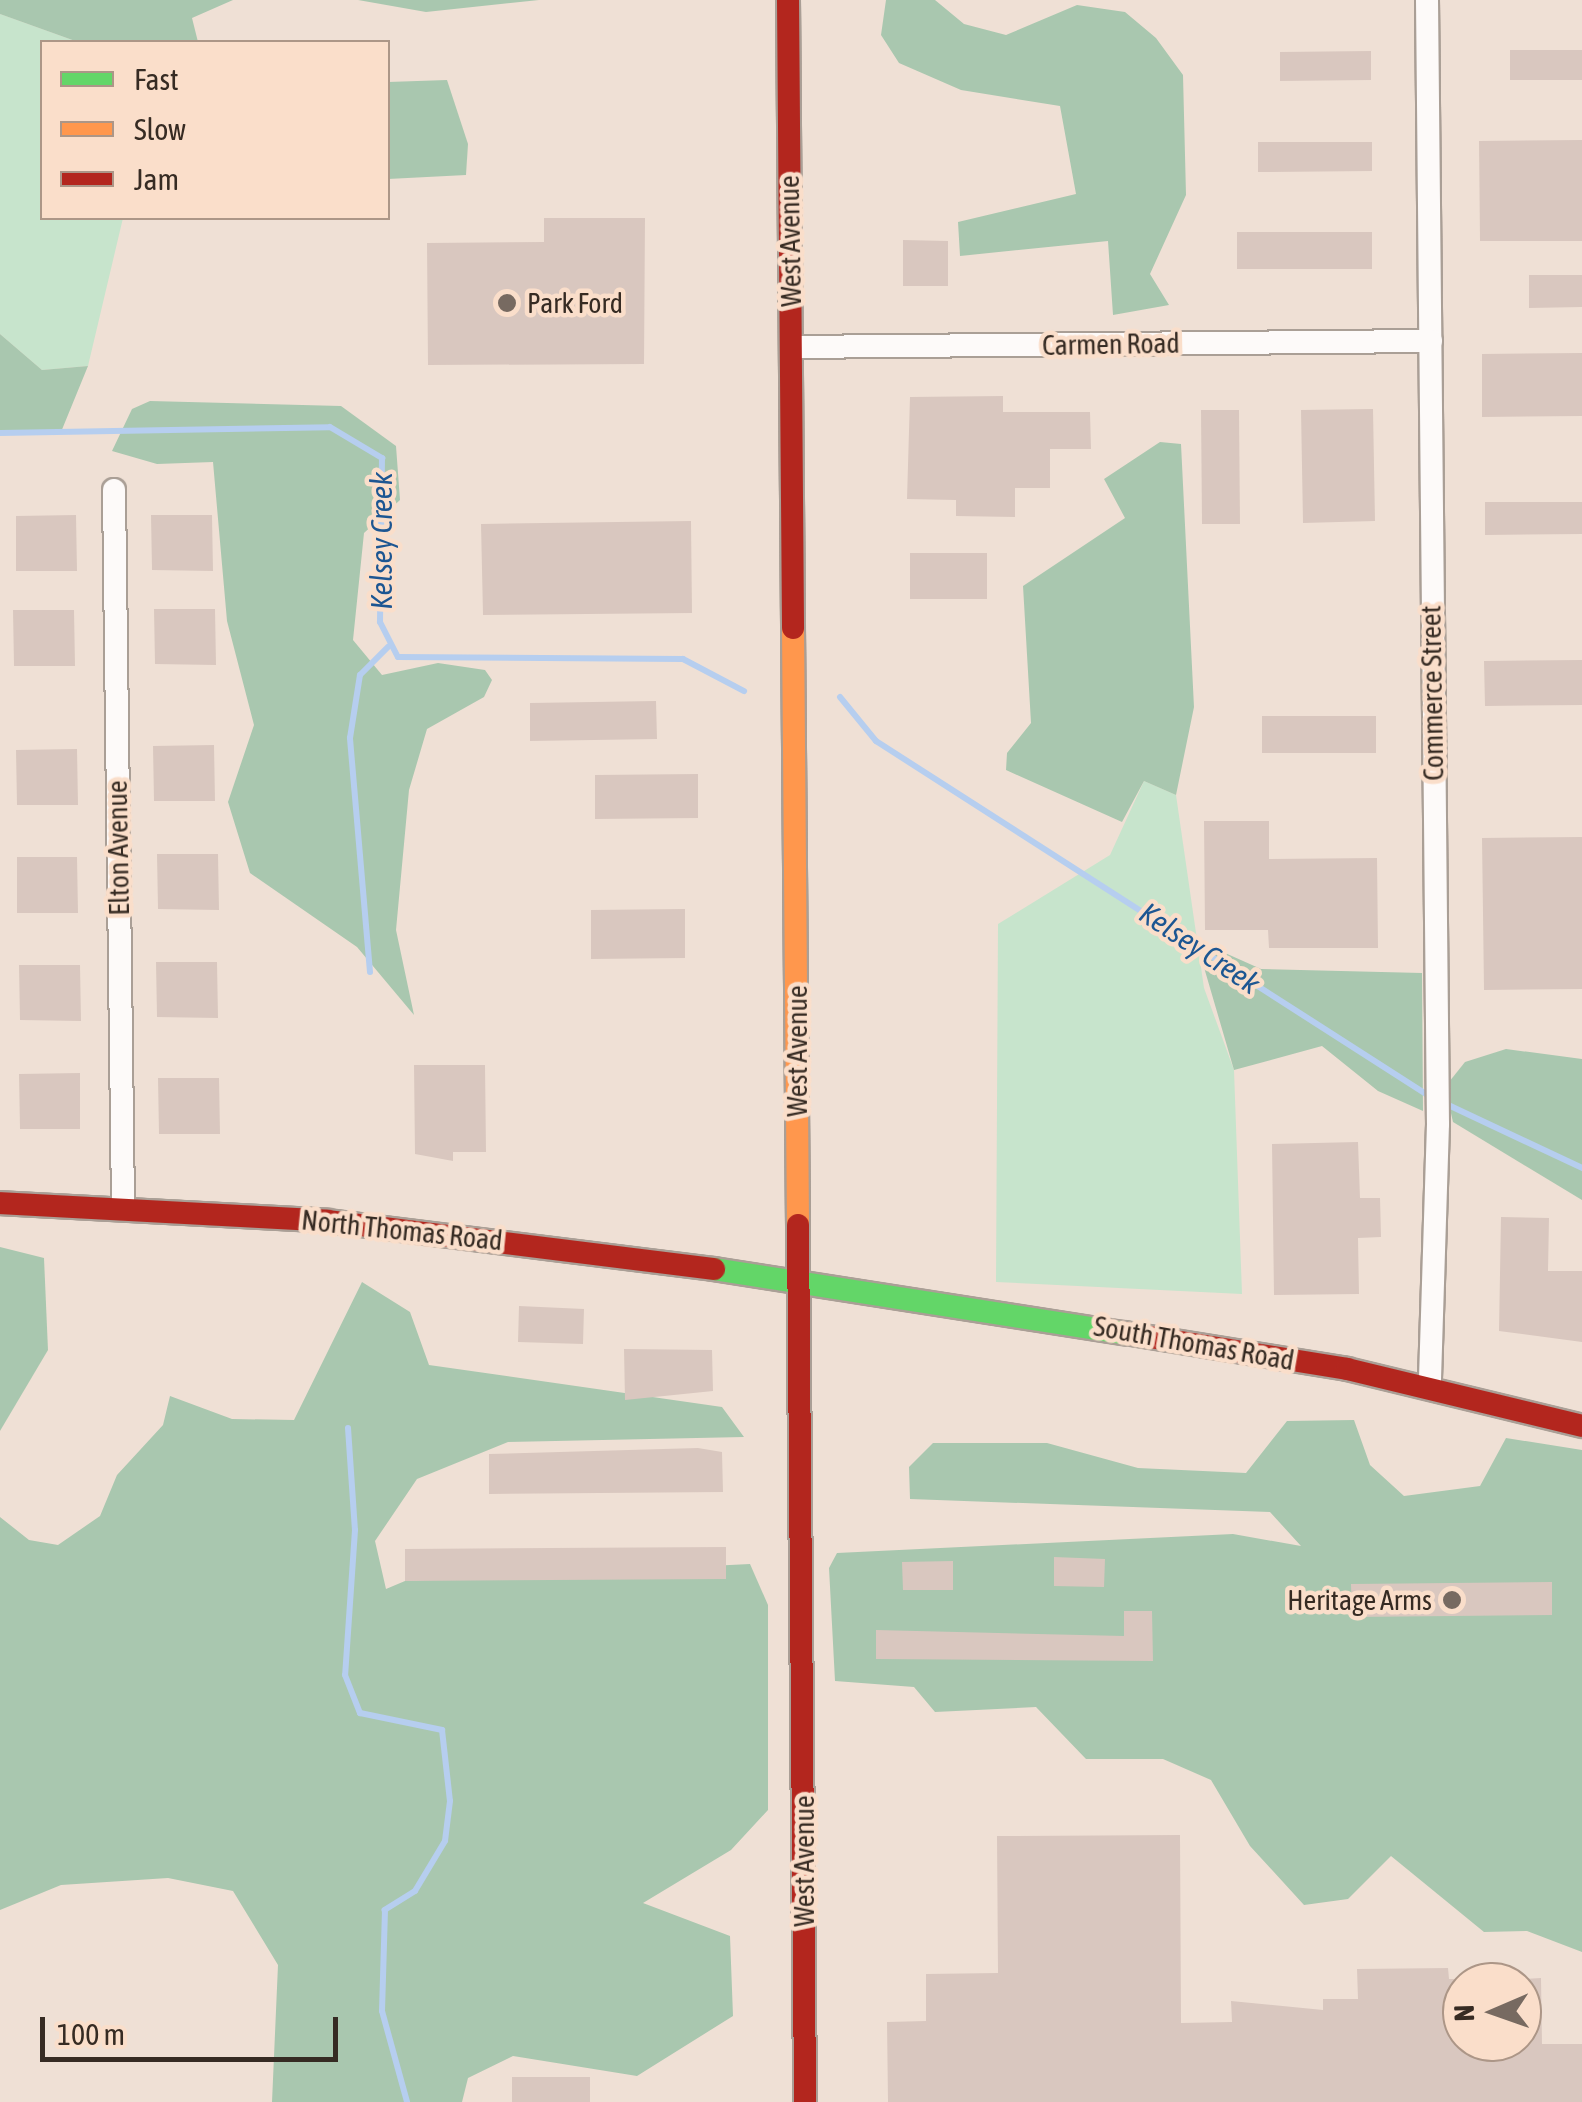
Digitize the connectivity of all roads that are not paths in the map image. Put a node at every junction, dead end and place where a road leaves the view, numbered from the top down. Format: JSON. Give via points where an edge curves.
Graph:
{"nodes":[{"id":1,"x":788,"y":0,"type":"edge"},
{"id":2,"x":1427,"y":0,"type":"edge"},
{"id":3,"x":1431,"y":341,"type":"junction"},
{"id":4,"x":792,"y":347,"type":"junction"},
{"id":5,"x":114,"y":490,"type":"dead end"},
{"id":6,"x":0,"y":1204,"type":"edge"},
{"id":7,"x":122,"y":1206,"type":"junction"},
{"id":8,"x":802,"y":1280,"type":"junction"},
{"id":9,"x":1430,"y":1385,"type":"junction"},
{"id":10,"x":1582,"y":1426,"type":"edge"},
{"id":11,"x":804,"y":2102,"type":"edge"}],
"edges":[{"from":1,"to":4,"type":"main road","name":"West Avenue"},
{"from":2,"to":3,"type":"street","name":"Commerce Street"},
{"from":3,"to":4,"type":"street","name":"Carmen Road"},
{"from":3,"to":9,"type":"street","name":"Commerce Street","via":[[1438,1124]]},
{"from":4,"to":8,"type":"main road","name":"West Avenue"},
{"from":5,"to":7,"type":"street","name":"Elton Avenue"},
{"from":6,"to":7,"type":"main road","name":"North Thomas Road"},
{"from":7,"to":8,"type":"main road","name":"North Thomas Road","via":[[436,1231]]},
{"from":8,"to":9,"type":"main road","name":"South Thomas Road"},
{"from":8,"to":11,"type":"main road","name":"West Avenue"},
{"from":9,"to":10,"type":"main road","name":"South Thomas Road"}]}
